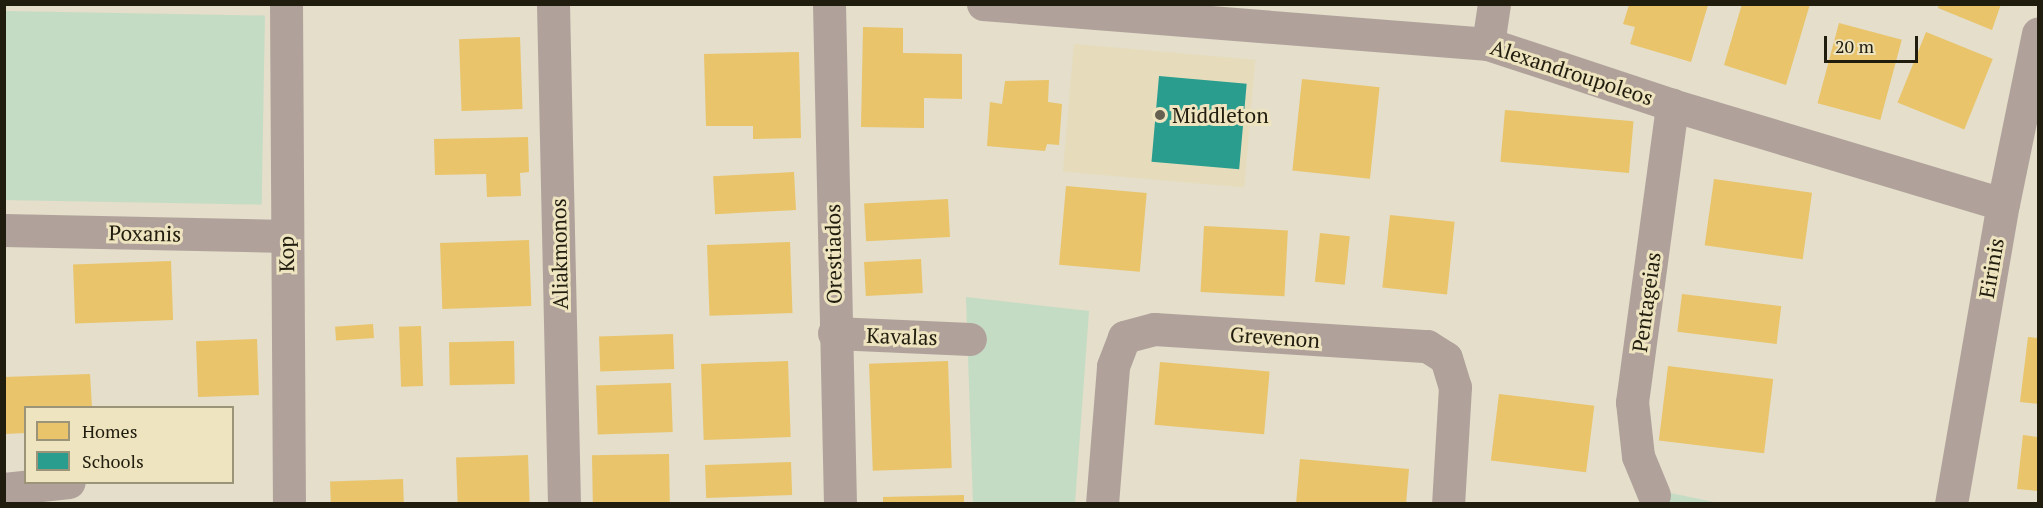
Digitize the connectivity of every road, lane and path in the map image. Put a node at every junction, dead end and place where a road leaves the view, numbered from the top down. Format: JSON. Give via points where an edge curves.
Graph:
{"nodes":[{"id":1,"x":286,"y":4,"type":"edge"},
{"id":2,"x":553,"y":4,"type":"edge"},
{"id":3,"x":829,"y":4,"type":"edge"},
{"id":4,"x":983,"y":4,"type":"edge"},
{"id":5,"x":1494,"y":4,"type":"edge"},
{"id":6,"x":2038,"y":34,"type":"edge"},
{"id":7,"x":1488,"y":44,"type":"junction"},
{"id":8,"x":1672,"y":105,"type":"junction"},
{"id":9,"x":2002,"y":204,"type":"junction"},
{"id":10,"x":4,"y":230,"type":"edge"},
{"id":11,"x":286,"y":237,"type":"junction"},
{"id":12,"x":834,"y":333,"type":"junction"},
{"id":13,"x":970,"y":339,"type":"dead end"},
{"id":14,"x":64,"y":484,"type":"edge"},
{"id":15,"x":18,"y":493,"type":"edge"},
{"id":16,"x":1654,"y":495,"type":"dead end"},
{"id":17,"x":290,"y":504,"type":"edge"},
{"id":18,"x":564,"y":504,"type":"edge"},
{"id":19,"x":840,"y":504,"type":"edge"},
{"id":20,"x":1102,"y":504,"type":"edge"},
{"id":21,"x":1448,"y":504,"type":"edge"},
{"id":22,"x":1951,"y":504,"type":"edge"}],
"edges":[{"from":1,"to":11,"type":"street","name":"Kop"},
{"from":2,"to":18,"type":"street","name":"Aliakmonos"},
{"from":3,"to":12,"type":"street","name":"Orestiados"},
{"from":4,"to":7,"type":"street","name":"Alexandroupoleos"},
{"from":5,"to":7,"type":"street"},
{"from":6,"to":9,"type":"street","name":"Eirinis"},
{"from":7,"to":8,"type":"street","name":"Alexandroupoleos"},
{"from":8,"to":9,"type":"street","name":"Alexandroupoleos"},
{"from":8,"to":16,"type":"street","name":"Pentageias","via":[[1632,402],[1638,456]]},
{"from":9,"to":22,"type":"street","name":"Eirinis"},
{"from":10,"to":11,"type":"street","name":"Poxanis"},
{"from":11,"to":17,"type":"street","name":"Kop"},
{"from":12,"to":13,"type":"street","name":"Kavalas"},
{"from":12,"to":19,"type":"street","name":"Orestiados"},
{"from":14,"to":15,"type":"street"},
{"from":20,"to":21,"type":"street","name":"Grevenon","via":[[1113,366],[1124,337],[1154,329],[1426,346],[1446,358],[1455,387]]}]}
